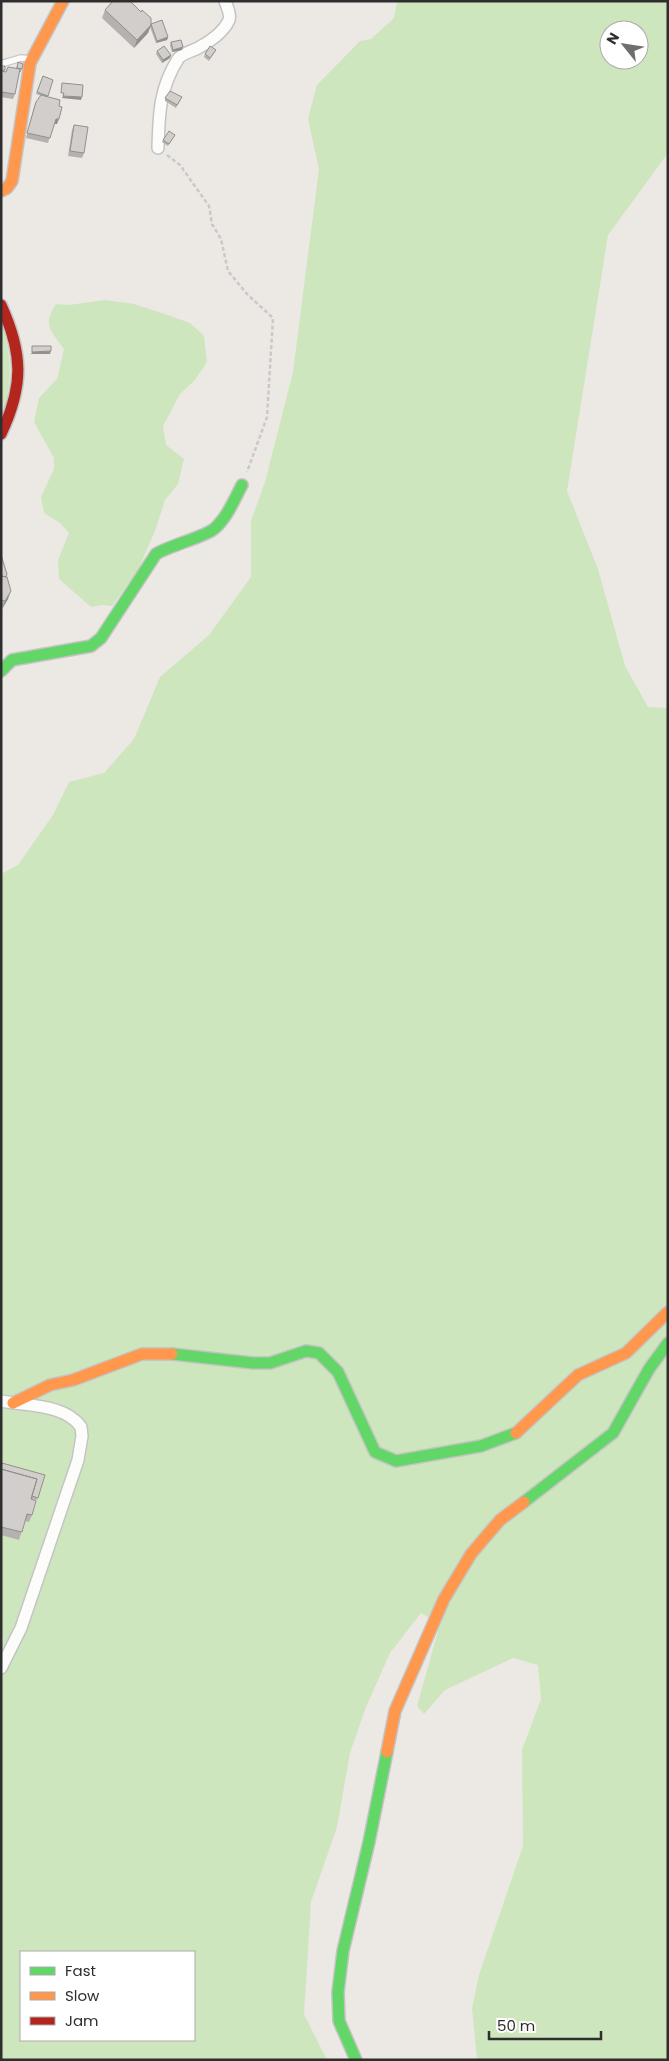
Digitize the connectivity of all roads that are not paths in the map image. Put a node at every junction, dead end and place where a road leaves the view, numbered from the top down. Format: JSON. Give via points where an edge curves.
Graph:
{"nodes":[{"id":1,"x":63,"y":1,"type":"edge"},
{"id":2,"x":225,"y":1,"type":"edge"},
{"id":3,"x":32,"y":59,"type":"junction"},
{"id":4,"x":1,"y":64,"type":"edge"},
{"id":5,"x":158,"y":148,"type":"road end"},
{"id":6,"x":1,"y":190,"type":"edge"},
{"id":7,"x":1,"y":305,"type":"edge"},
{"id":8,"x":1,"y":434,"type":"edge"},
{"id":9,"x":242,"y":485,"type":"road end"},
{"id":10,"x":1,"y":671,"type":"edge"},
{"id":11,"x":668,"y":1312,"type":"edge"},
{"id":12,"x":668,"y":1343,"type":"edge"},
{"id":13,"x":7,"y":1402,"type":"edge"},
{"id":14,"x":1,"y":1668,"type":"edge"},
{"id":15,"x":356,"y":2060,"type":"edge"}],
"edges":[{"from":1,"to":3,"type":"street"},
{"from":2,"to":5,"type":"street","via":[[229,20],[218,34],[179,57],[164,88]]},
{"from":3,"to":4,"type":"lane","via":[[21,58]]},
{"from":3,"to":6,"type":"street","via":[[12,181]]},
{"from":7,"to":8,"type":"street","via":[[18,354],[19,372],[10,412]]},
{"from":9,"to":10,"type":"street","via":[[224,518],[213,530],[156,554],[101,638],[91,646],[12,660]]},
{"from":11,"to":13,"type":"street","via":[[626,1353],[578,1375],[514,1435],[481,1446],[396,1461],[375,1452],[338,1372],[320,1353],[306,1351],[270,1363],[252,1364],[182,1354],[142,1354]]},
{"from":12,"to":15,"type":"street","via":[[649,1369],[613,1433],[500,1520],[471,1554],[444,1599],[407,1680],[395,1711],[341,1967],[338,2014]]},
{"from":13,"to":14,"type":"street","via":[[69,1415],[81,1427],[82,1436],[78,1460],[22,1628]]}]}
